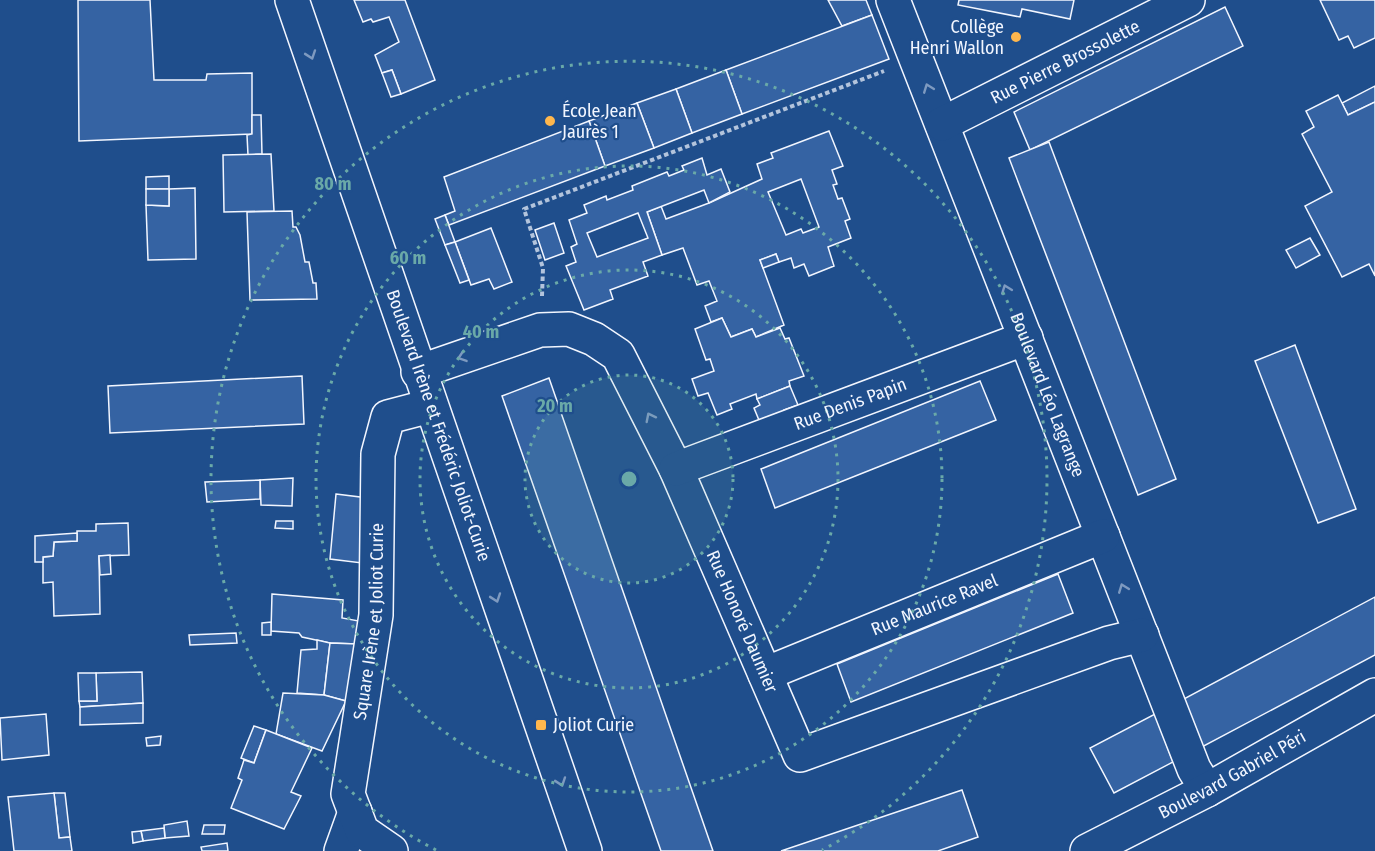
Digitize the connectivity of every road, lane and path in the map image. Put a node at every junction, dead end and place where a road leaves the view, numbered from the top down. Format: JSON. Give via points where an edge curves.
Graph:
{"nodes":[{"id":1,"x":292,"y":0,"type":"edge"},
{"id":2,"x":893,"y":0,"type":"edge"},
{"id":3,"x":1188,"y":0,"type":"edge"},
{"id":4,"x":916,"y":58,"type":"junction"},
{"id":5,"x":942,"y":124,"type":"junction"},
{"id":6,"x":540,"y":330,"type":"junction"},
{"id":7,"x":1026,"y":338,"type":"junction"},
{"id":8,"x":418,"y":372,"type":"junction"},
{"id":9,"x":430,"y":406,"type":"junction"},
{"id":10,"x":676,"y":469,"type":"junction"},
{"id":11,"x":1103,"y":536,"type":"junction"},
{"id":12,"x":1142,"y":635,"type":"junction"},
{"id":13,"x":765,"y":674,"type":"junction"},
{"id":14,"x":1375,"y":695,"type":"edge"},
{"id":15,"x":1207,"y":790,"type":"junction"},
{"id":16,"x":355,"y":812,"type":"junction"},
{"id":17,"x":341,"y":851,"type":"edge"},
{"id":18,"x":391,"y":851,"type":"edge"},
{"id":19,"x":585,"y":851,"type":"edge"},
{"id":20,"x":1088,"y":851,"type":"edge"}],
"edges":[{"from":1,"to":8,"type":"street","name":"Boulevard Irène et Frédéric Joliot-Curie","one_way":true},
{"from":2,"to":4,"type":"street","name":"Boulevard Léo Lagrange"},
{"from":3,"to":5,"type":"street","name":"Rue Pierre Brossolette"},
{"from":5,"to":4,"type":"street","name":"Boulevard Léo Lagrange","one_way":true},
{"from":4,"to":6,"type":"path","via":[[524,209],[543,268]]},
{"from":7,"to":5,"type":"street","name":"Boulevard Léo Lagrange","one_way":true},
{"from":6,"to":8,"type":"street","name":"Rue Honoré Daumier","one_way":true},
{"from":10,"to":6,"type":"street","name":"Rue Honoré Daumier","one_way":true,"via":[[618,355],[569,329]]},
{"from":7,"to":10,"type":"street","name":"Rue Denis Papin"},
{"from":7,"to":11,"type":"street","name":"Boulevard Léo Lagrange"},
{"from":8,"to":9,"type":"street","name":"Boulevard Irène et Frédéric Joliot-Curie"},
{"from":9,"to":16,"type":"street","name":"Square Irène et Joliot Curie","via":[[388,417],[378,454],[376,615],[348,794]]},
{"from":9,"to":19,"type":"street","name":"Boulevard Irène et Frédéric Joliot-Curie","one_way":true},
{"from":10,"to":13,"type":"street","name":"Rue Honoré Daumier"},
{"from":12,"to":11,"type":"street","name":"Boulevard Léo Lagrange","one_way":true},
{"from":11,"to":13,"type":"street","name":"Rue Maurice Ravel"},
{"from":12,"to":13,"type":"street","name":"Rue Honoré Daumier","via":[[1109,643],[800,755]]},
{"from":12,"to":15,"type":"street","name":"Boulevard Léo Lagrange","via":[[1194,769]]},
{"from":14,"to":15,"type":"street","name":"Boulevard Gabriel Péri"},
{"from":15,"to":20,"type":"street","name":"Boulevard Gabriel Péri"},
{"from":16,"to":17,"type":"street"},
{"from":16,"to":18,"type":"street","name":"Square Irène et Joliot Curie","via":[[362,831]]}]}
